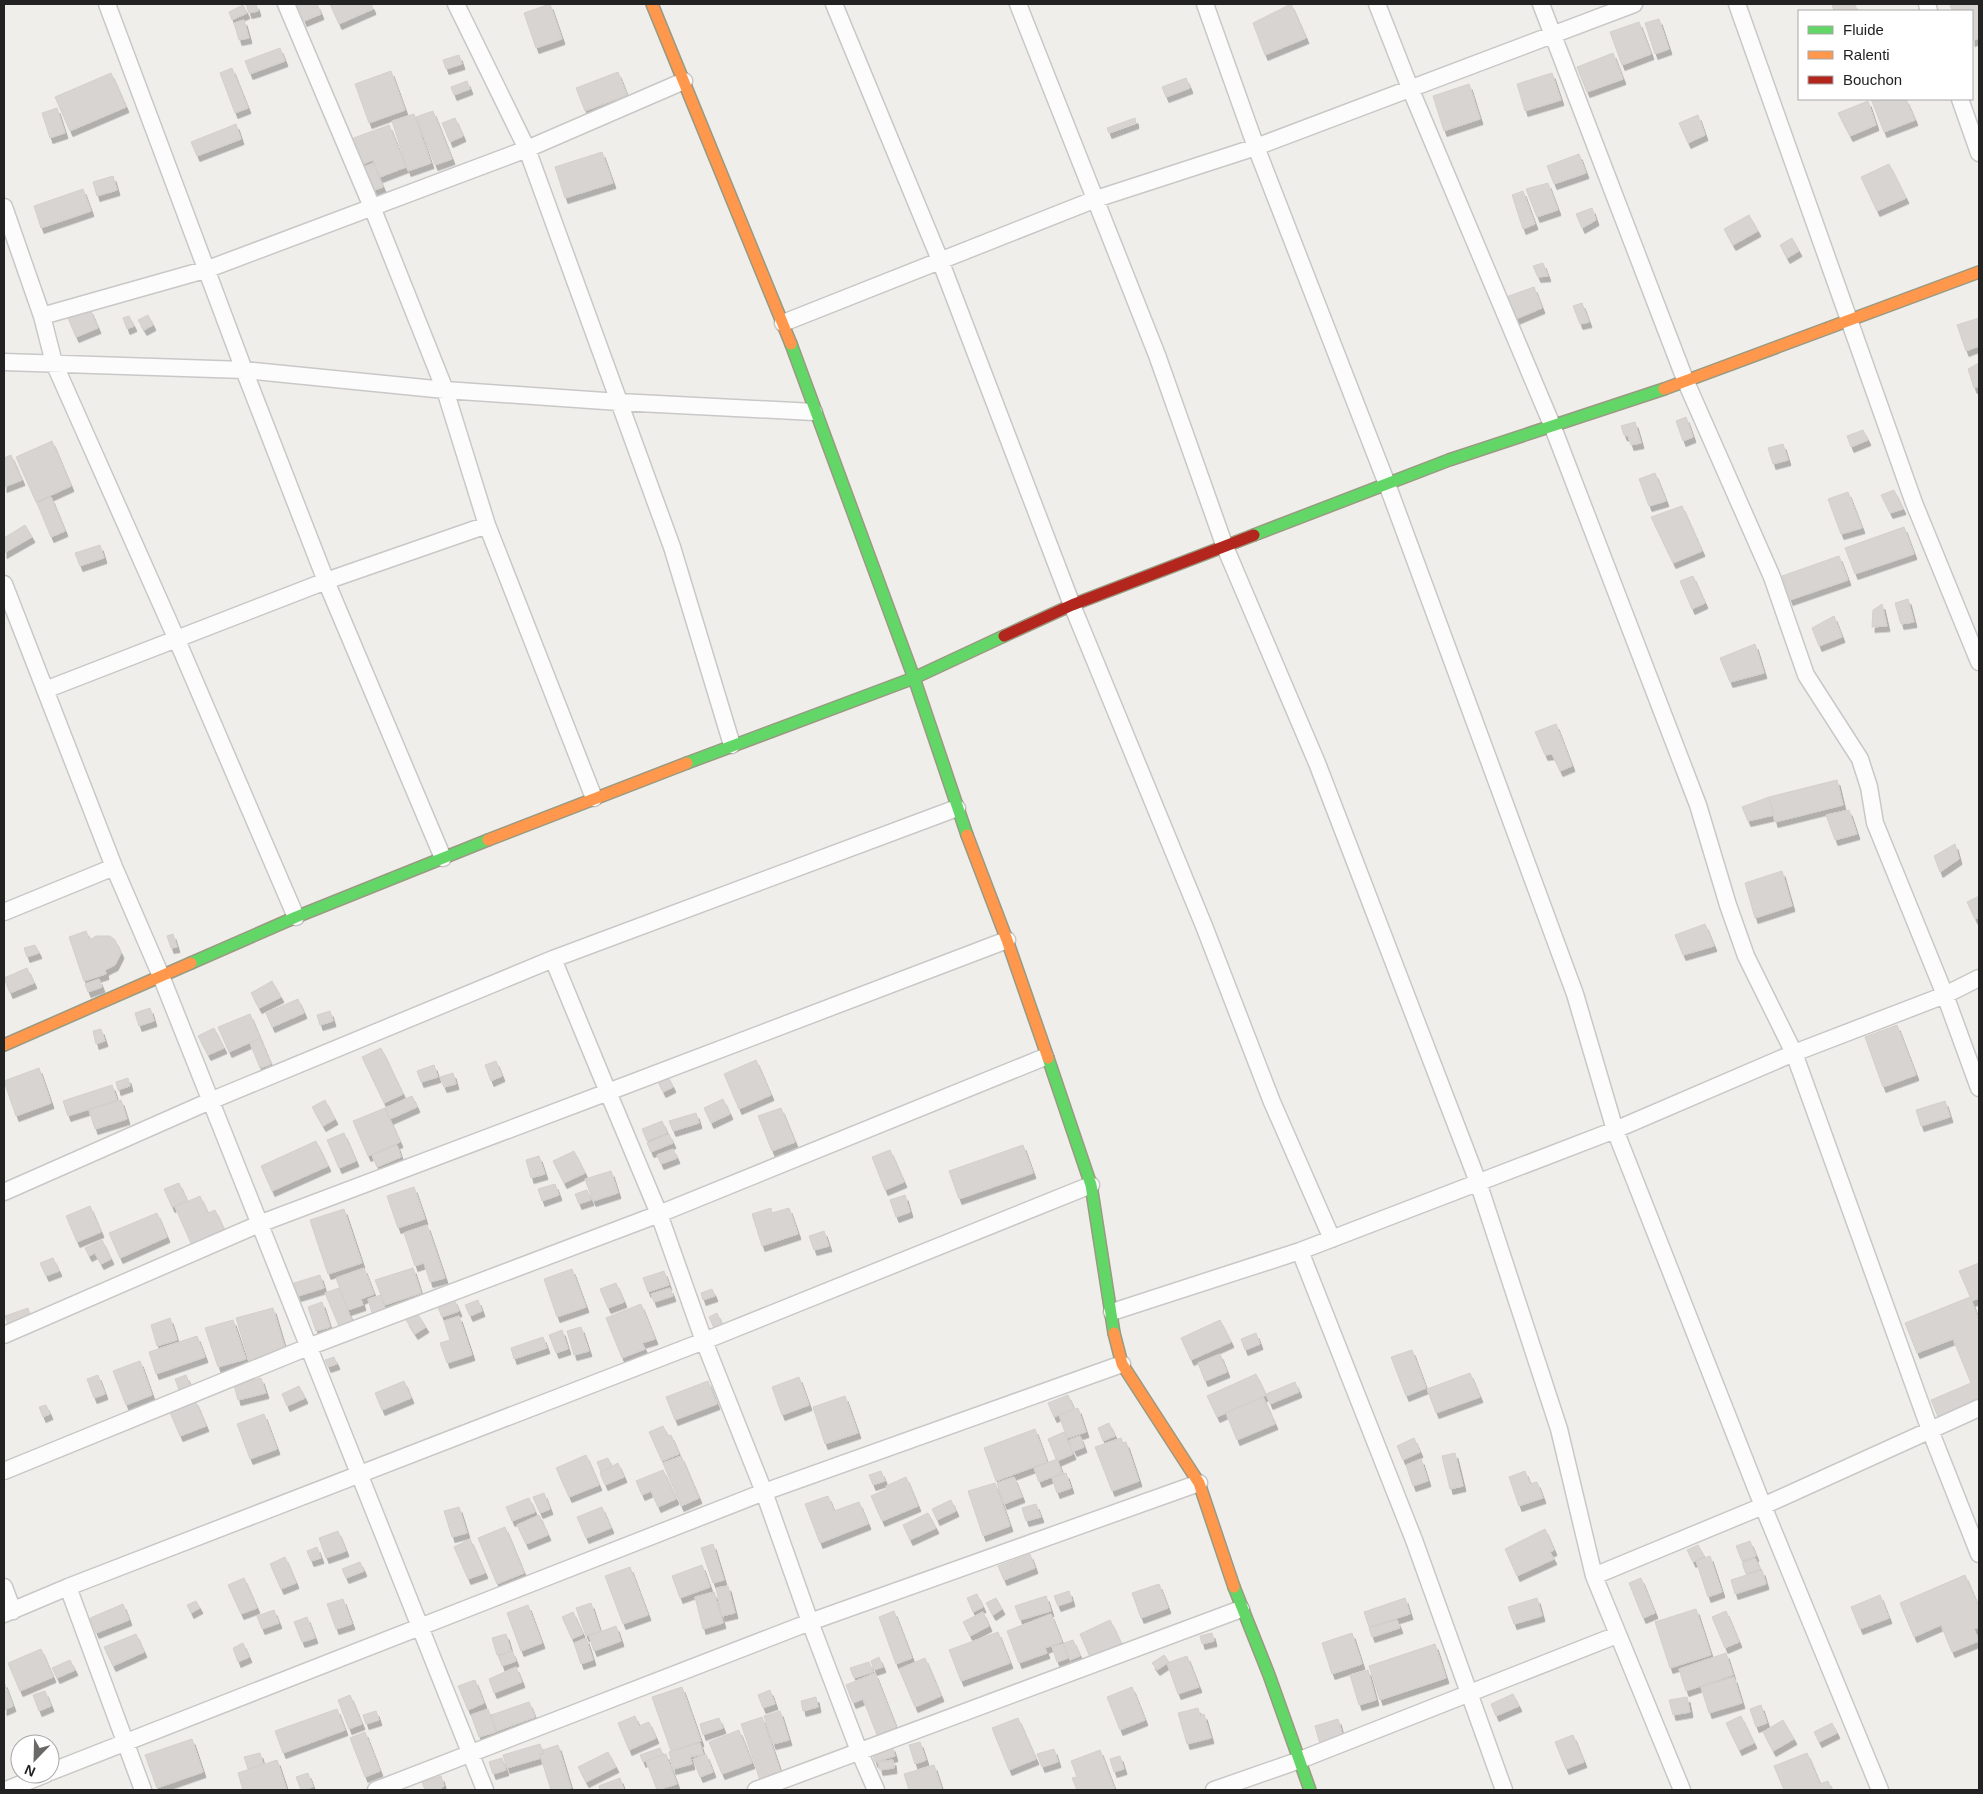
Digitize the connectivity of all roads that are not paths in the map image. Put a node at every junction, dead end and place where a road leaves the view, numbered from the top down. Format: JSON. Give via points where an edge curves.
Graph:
{"nodes":[{"id":1,"x":107,"y":4,"type":"edge"},
{"id":2,"x":286,"y":4,"type":"edge"},
{"id":3,"x":456,"y":4,"type":"edge"},
{"id":4,"x":652,"y":4,"type":"edge"},
{"id":5,"x":834,"y":4,"type":"edge"},
{"id":6,"x":1018,"y":4,"type":"edge"},
{"id":7,"x":1205,"y":4,"type":"edge"},
{"id":8,"x":1377,"y":4,"type":"edge"},
{"id":9,"x":1541,"y":4,"type":"edge"},
{"id":10,"x":1634,"y":4,"type":"edge"},
{"id":11,"x":1737,"y":4,"type":"edge"},
{"id":12,"x":1553,"y":34,"type":"junction"},
{"id":13,"x":684,"y":81,"type":"junction"},
{"id":14,"x":1410,"y":88,"type":"junction"},
{"id":15,"x":1960,"y":100,"type":"edge"},
{"id":16,"x":1256,"y":147,"type":"junction"},
{"id":17,"x":528,"y":150,"type":"junction"},
{"id":18,"x":1979,"y":153,"type":"edge"},
{"id":19,"x":1096,"y":199,"type":"junction"},
{"id":20,"x":4,"y":207,"type":"edge"},
{"id":21,"x":372,"y":208,"type":"junction"},
{"id":22,"x":940,"y":260,"type":"junction"},
{"id":23,"x":208,"y":269,"type":"junction"},
{"id":24,"x":1979,"y":272,"type":"edge"},
{"id":25,"x":42,"y":316,"type":"junction"},
{"id":26,"x":1850,"y":319,"type":"junction"},
{"id":27,"x":783,"y":323,"type":"junction"},
{"id":28,"x":4,"y":362,"type":"edge"},
{"id":29,"x":54,"y":363,"type":"junction"},
{"id":30,"x":244,"y":370,"type":"junction"},
{"id":31,"x":1686,"y":382,"type":"junction"},
{"id":32,"x":445,"y":390,"type":"junction"},
{"id":33,"x":619,"y":402,"type":"junction"},
{"id":34,"x":814,"y":412,"type":"junction"},
{"id":35,"x":1552,"y":425,"type":"junction"},
{"id":36,"x":1387,"y":484,"type":"junction"},
{"id":37,"x":487,"y":525,"type":"junction"},
{"id":38,"x":1225,"y":547,"type":"junction"},
{"id":39,"x":326,"y":582,"type":"junction"},
{"id":40,"x":4,"y":588,"type":"edge"},
{"id":41,"x":1072,"y":605,"type":"junction"},
{"id":42,"x":177,"y":640,"type":"junction"},
{"id":43,"x":1979,"y":662,"type":"edge"},
{"id":44,"x":914,"y":678,"type":"junction"},
{"id":45,"x":45,"y":690,"type":"junction"},
{"id":46,"x":732,"y":745,"type":"junction"},
{"id":47,"x":594,"y":798,"type":"junction"},
{"id":48,"x":957,"y":808,"type":"junction"},
{"id":49,"x":443,"y":858,"type":"junction"},
{"id":50,"x":114,"y":867,"type":"junction"},
{"id":51,"x":4,"y":912,"type":"edge"},
{"id":52,"x":296,"y":917,"type":"junction"},
{"id":53,"x":1007,"y":940,"type":"junction"},
{"id":54,"x":553,"y":959,"type":"junction"},
{"id":55,"x":161,"y":976,"type":"junction"},
{"id":56,"x":1979,"y":978,"type":"edge"},
{"id":57,"x":1945,"y":995,"type":"junction"},
{"id":58,"x":4,"y":1045,"type":"edge"},
{"id":59,"x":1794,"y":1053,"type":"junction"},
{"id":60,"x":1046,"y":1057,"type":"junction"},
{"id":61,"x":1979,"y":1088,"type":"edge"},
{"id":62,"x":608,"y":1092,"type":"junction"},
{"id":63,"x":210,"y":1100,"type":"junction"},
{"id":64,"x":1615,"y":1130,"type":"junction"},
{"id":65,"x":1478,"y":1182,"type":"junction"},
{"id":66,"x":1091,"y":1185,"type":"junction"},
{"id":67,"x":4,"y":1192,"type":"edge"},
{"id":68,"x":658,"y":1214,"type":"junction"},
{"id":69,"x":259,"y":1224,"type":"junction"},
{"id":70,"x":1332,"y":1239,"type":"junction"},
{"id":71,"x":1300,"y":1251,"type":"junction"},
{"id":72,"x":1112,"y":1312,"type":"junction"},
{"id":73,"x":4,"y":1335,"type":"edge"},
{"id":74,"x":704,"y":1341,"type":"junction"},
{"id":75,"x":308,"y":1347,"type":"junction"},
{"id":76,"x":1122,"y":1364,"type":"junction"},
{"id":77,"x":1979,"y":1408,"type":"edge"},
{"id":78,"x":1930,"y":1430,"type":"junction"},
{"id":79,"x":4,"y":1471,"type":"edge"},
{"id":80,"x":359,"y":1475,"type":"junction"},
{"id":81,"x":1199,"y":1483,"type":"junction"},
{"id":82,"x":764,"y":1492,"type":"junction"},
{"id":83,"x":1762,"y":1506,"type":"junction"},
{"id":84,"x":1979,"y":1554,"type":"edge"},
{"id":85,"x":1594,"y":1576,"type":"junction"},
{"id":86,"x":4,"y":1587,"type":"edge"},
{"id":87,"x":68,"y":1587,"type":"junction"},
{"id":88,"x":1241,"y":1609,"type":"junction"},
{"id":89,"x":8,"y":1613,"type":"edge"},
{"id":90,"x":810,"y":1622,"type":"junction"},
{"id":91,"x":420,"y":1628,"type":"junction"},
{"id":92,"x":1617,"y":1635,"type":"junction"},
{"id":93,"x":1468,"y":1694,"type":"junction"},
{"id":94,"x":125,"y":1742,"type":"junction"},
{"id":95,"x":859,"y":1751,"type":"junction"},
{"id":96,"x":470,"y":1753,"type":"junction"},
{"id":97,"x":1300,"y":1760,"type":"junction"},
{"id":98,"x":60,"y":1768,"type":"edge"},
{"id":99,"x":21,"y":1784,"type":"edge"},
{"id":100,"x":6,"y":1790,"type":"edge"},
{"id":101,"x":143,"y":1790,"type":"edge"},
{"id":102,"x":376,"y":1790,"type":"edge"},
{"id":103,"x":485,"y":1790,"type":"edge"},
{"id":104,"x":756,"y":1790,"type":"edge"},
{"id":105,"x":876,"y":1790,"type":"edge"},
{"id":106,"x":1214,"y":1790,"type":"edge"},
{"id":107,"x":1310,"y":1790,"type":"edge"},
{"id":108,"x":1504,"y":1790,"type":"edge"},
{"id":109,"x":1682,"y":1790,"type":"edge"},
{"id":110,"x":1880,"y":1790,"type":"edge"}],
"edges":[{"from":1,"to":23,"type":"street"},
{"from":2,"to":21,"type":"street"},
{"from":3,"to":17,"type":"street"},
{"from":4,"to":13,"type":"street"},
{"from":5,"to":22,"type":"street"},
{"from":6,"to":19,"type":"street"},
{"from":7,"to":16,"type":"street"},
{"from":8,"to":14,"type":"street"},
{"from":9,"to":12,"type":"street"},
{"from":10,"to":12,"type":"street"},
{"from":11,"to":26,"type":"street"},
{"from":12,"to":14,"type":"street"},
{"from":12,"to":31,"type":"street"},
{"from":13,"to":17,"type":"street"},
{"from":13,"to":27,"type":"street"},
{"from":14,"to":16,"type":"street"},
{"from":14,"to":35,"type":"street"},
{"from":15,"to":18,"type":"street"},
{"from":16,"to":19,"type":"street"},
{"from":16,"to":36,"type":"street"},
{"from":17,"to":21,"type":"street"},
{"from":17,"to":33,"type":"street"},
{"from":19,"to":22,"type":"street"},
{"from":19,"to":38,"type":"street","via":[[1157,355]]},
{"from":20,"to":25,"type":"street"},
{"from":21,"to":23,"type":"street"},
{"from":21,"to":32,"type":"street"},
{"from":22,"to":27,"type":"street"},
{"from":22,"to":41,"type":"street"},
{"from":23,"to":25,"type":"street"},
{"from":23,"to":30,"type":"street"},
{"from":24,"to":26,"type":"street"},
{"from":25,"to":29,"type":"street"},
{"from":26,"to":31,"type":"street"},
{"from":26,"to":43,"type":"street","via":[[1914,503]]},
{"from":27,"to":34,"type":"street"},
{"from":28,"to":29,"type":"street"},
{"from":29,"to":30,"type":"street"},
{"from":29,"to":42,"type":"street"},
{"from":30,"to":32,"type":"street"},
{"from":30,"to":39,"type":"street"},
{"from":31,"to":35,"type":"street"},
{"from":31,"to":57,"type":"street","via":[[1772,577],[1806,675],[1860,759],[1875,823]]},
{"from":32,"to":33,"type":"street"},
{"from":32,"to":37,"type":"street"},
{"from":33,"to":34,"type":"street"},
{"from":33,"to":46,"type":"street","via":[[672,547]]},
{"from":34,"to":44,"type":"street"},
{"from":35,"to":36,"type":"street"},
{"from":35,"to":59,"type":"street","via":[[1698,805],[1746,956]]},
{"from":36,"to":38,"type":"street"},
{"from":36,"to":64,"type":"street","via":[[1575,994]]},
{"from":37,"to":39,"type":"street"},
{"from":37,"to":47,"type":"street"},
{"from":38,"to":41,"type":"street"},
{"from":38,"to":65,"type":"street","via":[[1317,763]]},
{"from":39,"to":42,"type":"street"},
{"from":39,"to":49,"type":"street"},
{"from":40,"to":45,"type":"street"},
{"from":41,"to":44,"type":"street"},
{"from":41,"to":70,"type":"street","via":[[1204,926],[1272,1102]]},
{"from":42,"to":45,"type":"street"},
{"from":42,"to":52,"type":"street"},
{"from":44,"to":46,"type":"street"},
{"from":44,"to":48,"type":"street"},
{"from":45,"to":50,"type":"street"},
{"from":46,"to":47,"type":"street"},
{"from":47,"to":49,"type":"street"},
{"from":48,"to":53,"type":"street"},
{"from":48,"to":54,"type":"street"},
{"from":49,"to":52,"type":"street"},
{"from":50,"to":51,"type":"street"},
{"from":50,"to":55,"type":"street"},
{"from":52,"to":55,"type":"street"},
{"from":53,"to":60,"type":"street"},
{"from":53,"to":62,"type":"street"},
{"from":54,"to":62,"type":"street"},
{"from":54,"to":63,"type":"street"},
{"from":55,"to":58,"type":"street"},
{"from":55,"to":63,"type":"street"},
{"from":56,"to":57,"type":"street"},
{"from":57,"to":59,"type":"street"},
{"from":57,"to":61,"type":"street"},
{"from":59,"to":64,"type":"street"},
{"from":59,"to":78,"type":"street"},
{"from":60,"to":66,"type":"street"},
{"from":60,"to":68,"type":"street"},
{"from":62,"to":68,"type":"street"},
{"from":62,"to":69,"type":"street"},
{"from":63,"to":67,"type":"street"},
{"from":63,"to":69,"type":"street"},
{"from":64,"to":65,"type":"street"},
{"from":64,"to":83,"type":"street"},
{"from":65,"to":70,"type":"street"},
{"from":65,"to":85,"type":"street","via":[[1559,1429]]},
{"from":66,"to":72,"type":"street"},
{"from":66,"to":74,"type":"street"},
{"from":68,"to":74,"type":"street"},
{"from":68,"to":75,"type":"street"},
{"from":69,"to":73,"type":"street"},
{"from":69,"to":75,"type":"street"},
{"from":70,"to":71,"type":"street"},
{"from":71,"to":72,"type":"street"},
{"from":71,"to":93,"type":"street","via":[[1411,1531]]},
{"from":72,"to":76,"type":"street"},
{"from":74,"to":80,"type":"street"},
{"from":74,"to":82,"type":"street"},
{"from":75,"to":79,"type":"street"},
{"from":75,"to":80,"type":"street"},
{"from":76,"to":81,"type":"street"},
{"from":76,"to":82,"type":"street"},
{"from":77,"to":78,"type":"street"},
{"from":78,"to":83,"type":"street"},
{"from":78,"to":84,"type":"street"},
{"from":80,"to":87,"type":"street"},
{"from":80,"to":91,"type":"street"},
{"from":81,"to":88,"type":"street"},
{"from":81,"to":90,"type":"street"},
{"from":82,"to":90,"type":"street"},
{"from":82,"to":91,"type":"street"},
{"from":83,"to":85,"type":"street"},
{"from":83,"to":110,"type":"street"},
{"from":85,"to":92,"type":"street"},
{"from":86,"to":89,"type":"street"},
{"from":87,"to":89,"type":"street"},
{"from":87,"to":94,"type":"street"},
{"from":88,"to":95,"type":"street"},
{"from":88,"to":97,"type":"street"},
{"from":90,"to":95,"type":"street"},
{"from":90,"to":96,"type":"street"},
{"from":91,"to":94,"type":"street"},
{"from":91,"to":96,"type":"street"},
{"from":92,"to":93,"type":"street"},
{"from":92,"to":109,"type":"street"},
{"from":93,"to":97,"type":"street"},
{"from":93,"to":108,"type":"street"},
{"from":94,"to":98,"type":"street"},
{"from":94,"to":101,"type":"street"},
{"from":95,"to":104,"type":"street"},
{"from":95,"to":105,"type":"street"},
{"from":96,"to":102,"type":"street"},
{"from":96,"to":103,"type":"street"},
{"from":97,"to":106,"type":"street"},
{"from":97,"to":107,"type":"street"},
{"from":99,"to":100,"type":"street"}]}
